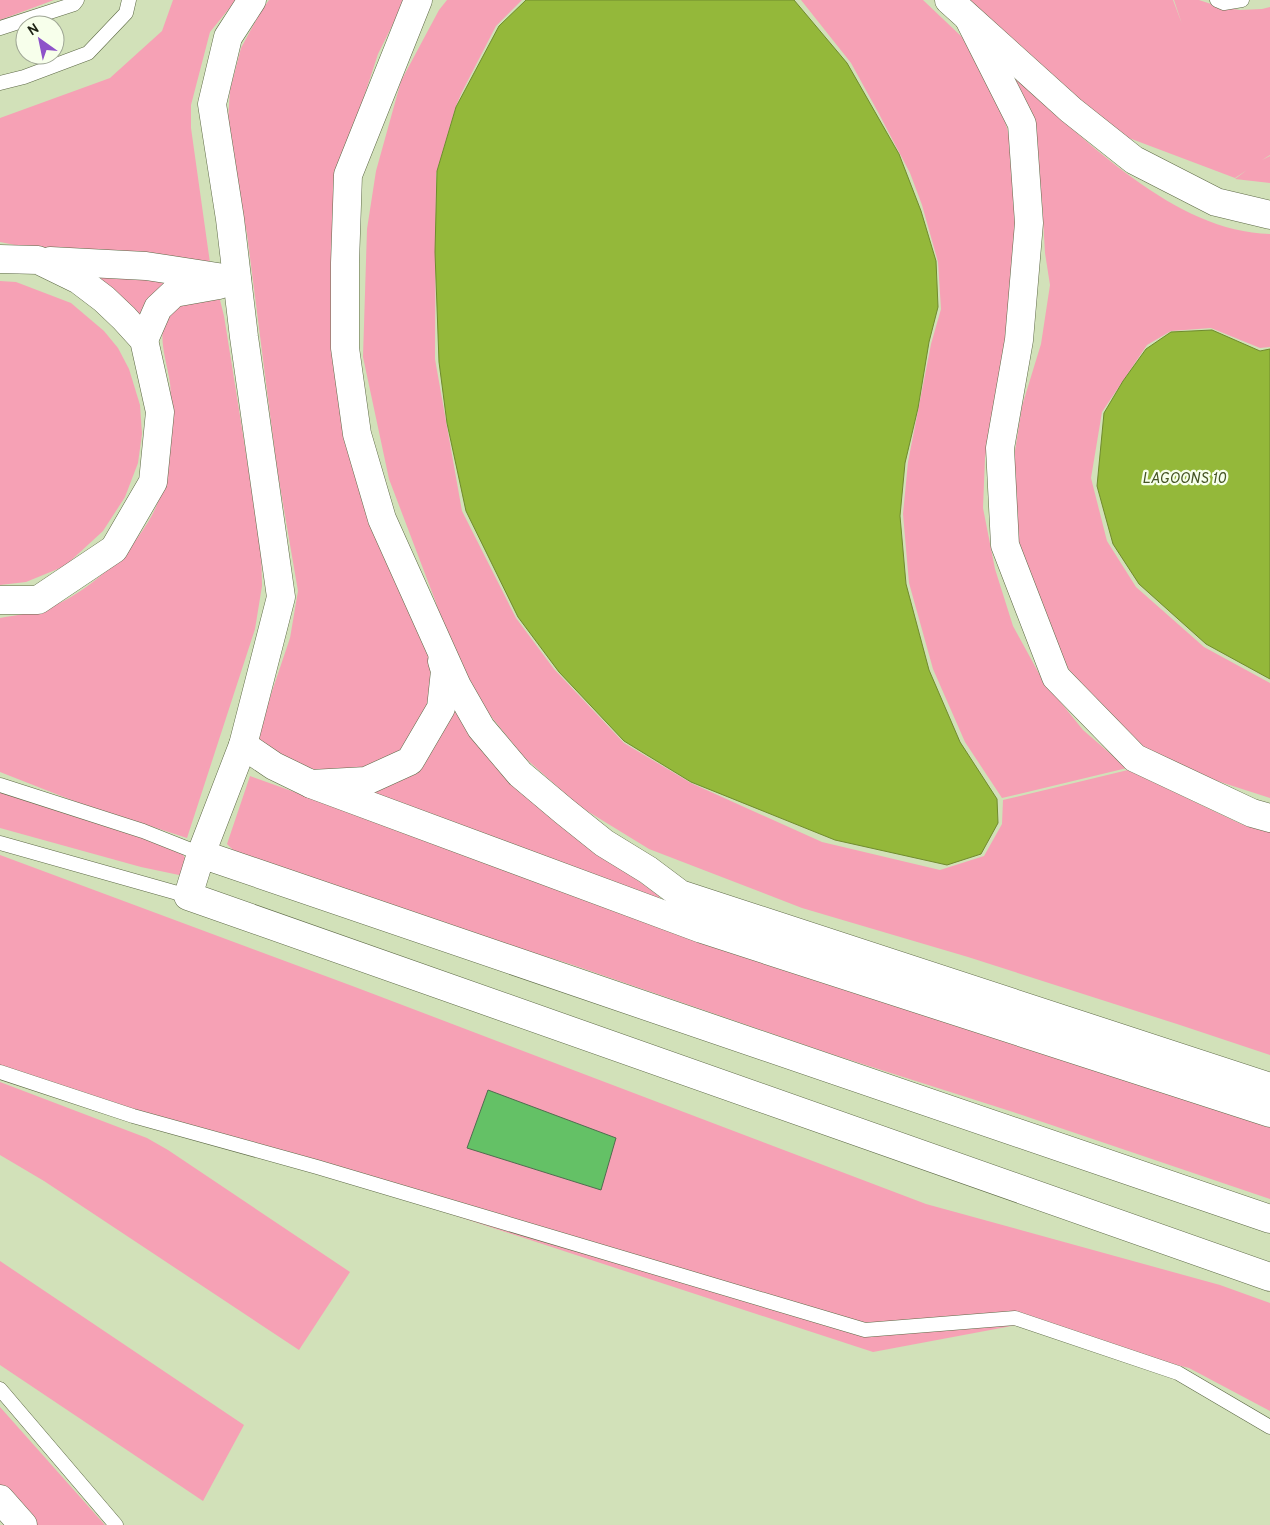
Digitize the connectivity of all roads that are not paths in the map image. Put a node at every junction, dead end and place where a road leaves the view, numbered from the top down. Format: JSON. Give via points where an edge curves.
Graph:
{"nodes":[{"id":1,"x":129,"y":0,"type":"edge"},
{"id":2,"x":252,"y":0,"type":"edge"},
{"id":3,"x":418,"y":0,"type":"edge"},
{"id":4,"x":948,"y":0,"type":"edge"},
{"id":5,"x":1217,"y":0,"type":"edge"},
{"id":6,"x":1242,"y":0,"type":"edge"},
{"id":7,"x":74,"y":1,"type":"edge"},
{"id":8,"x":970,"y":19,"type":"junction"},
{"id":9,"x":0,"y":28,"type":"edge"},
{"id":10,"x":0,"y":83,"type":"edge"},
{"id":11,"x":1270,"y":215,"type":"edge"},
{"id":12,"x":0,"y":259,"type":"edge"},
{"id":13,"x":38,"y":260,"type":"junction"},
{"id":14,"x":237,"y":280,"type":"junction"},
{"id":15,"x":144,"y":340,"type":"junction"},
{"id":16,"x":0,"y":600,"type":"edge"},
{"id":17,"x":433,"y":633,"type":"junction"},
{"id":18,"x":243,"y":745,"type":"junction"},
{"id":19,"x":311,"y":784,"type":"junction"},
{"id":20,"x":0,"y":785,"type":"edge"},
{"id":21,"x":1270,"y":818,"type":"edge"},
{"id":22,"x":0,"y":842,"type":"edge"},
{"id":23,"x":201,"y":854,"type":"junction"},
{"id":24,"x":188,"y":896,"type":"junction"},
{"id":25,"x":0,"y":1072,"type":"edge"},
{"id":26,"x":1270,"y":1086,"type":"edge"},
{"id":27,"x":1270,"y":1113,"type":"edge"},
{"id":28,"x":1270,"y":1219,"type":"edge"},
{"id":29,"x":1270,"y":1277,"type":"edge"},
{"id":30,"x":0,"y":1388,"type":"edge"},
{"id":31,"x":1270,"y":1428,"type":"edge"},
{"id":32,"x":0,"y":1500,"type":"edge"},
{"id":33,"x":23,"y":1525,"type":"edge"},
{"id":34,"x":116,"y":1525,"type":"edge"}],
"edges":[{"from":1,"to":10,"type":"lane","via":[[126,13],[88,53]]},
{"from":2,"to":14,"type":"street","via":[[228,37],[212,104]]},
{"from":3,"to":17,"type":"street","via":[[348,175],[345,348],[358,434],[382,518]]},
{"from":4,"to":8,"type":"street"},
{"from":5,"to":6,"type":"lane","via":[[1224,3]]},
{"from":7,"to":9,"type":"lane"},
{"from":8,"to":11,"type":"street","via":[[1070,110],[1134,160],[1216,202]]},
{"from":8,"to":21,"type":"street","via":[[1022,124],[1030,223],[1018,340],[1000,448],[1005,545],[1056,677],[1134,758],[1252,813]]},
{"from":12,"to":13,"type":"street"},
{"from":13,"to":14,"type":"street","via":[[146,266]]},
{"from":13,"to":15,"type":"street","via":[[79,280],[124,318]]},
{"from":14,"to":15,"type":"street","via":[[174,292],[158,308]]},
{"from":14,"to":18,"type":"street","via":[[281,597]]},
{"from":15,"to":16,"type":"street","via":[[160,412],[153,482],[114,549],[38,600]]},
{"from":17,"to":19,"type":"street","via":[[445,671],[441,708],[410,761],[366,782]]},
{"from":17,"to":26,"type":"street","via":[[481,728],[520,774],[604,842],[680,894]]},
{"from":18,"to":19,"type":"street","via":[[274,766]]},
{"from":18,"to":23,"type":"street"},
{"from":19,"to":27,"type":"street","via":[[702,929]]},
{"from":20,"to":23,"type":"lane","via":[[143,831]]},
{"from":22,"to":24,"type":"lane"},
{"from":23,"to":24,"type":"street"},
{"from":23,"to":28,"type":"street"},
{"from":24,"to":29,"type":"street"},
{"from":25,"to":31,"type":"lane","via":[[133,1116],[317,1167],[865,1330],[1015,1318],[1178,1373]]},
{"from":30,"to":34,"type":"lane"},
{"from":32,"to":33,"type":"street"}]}
